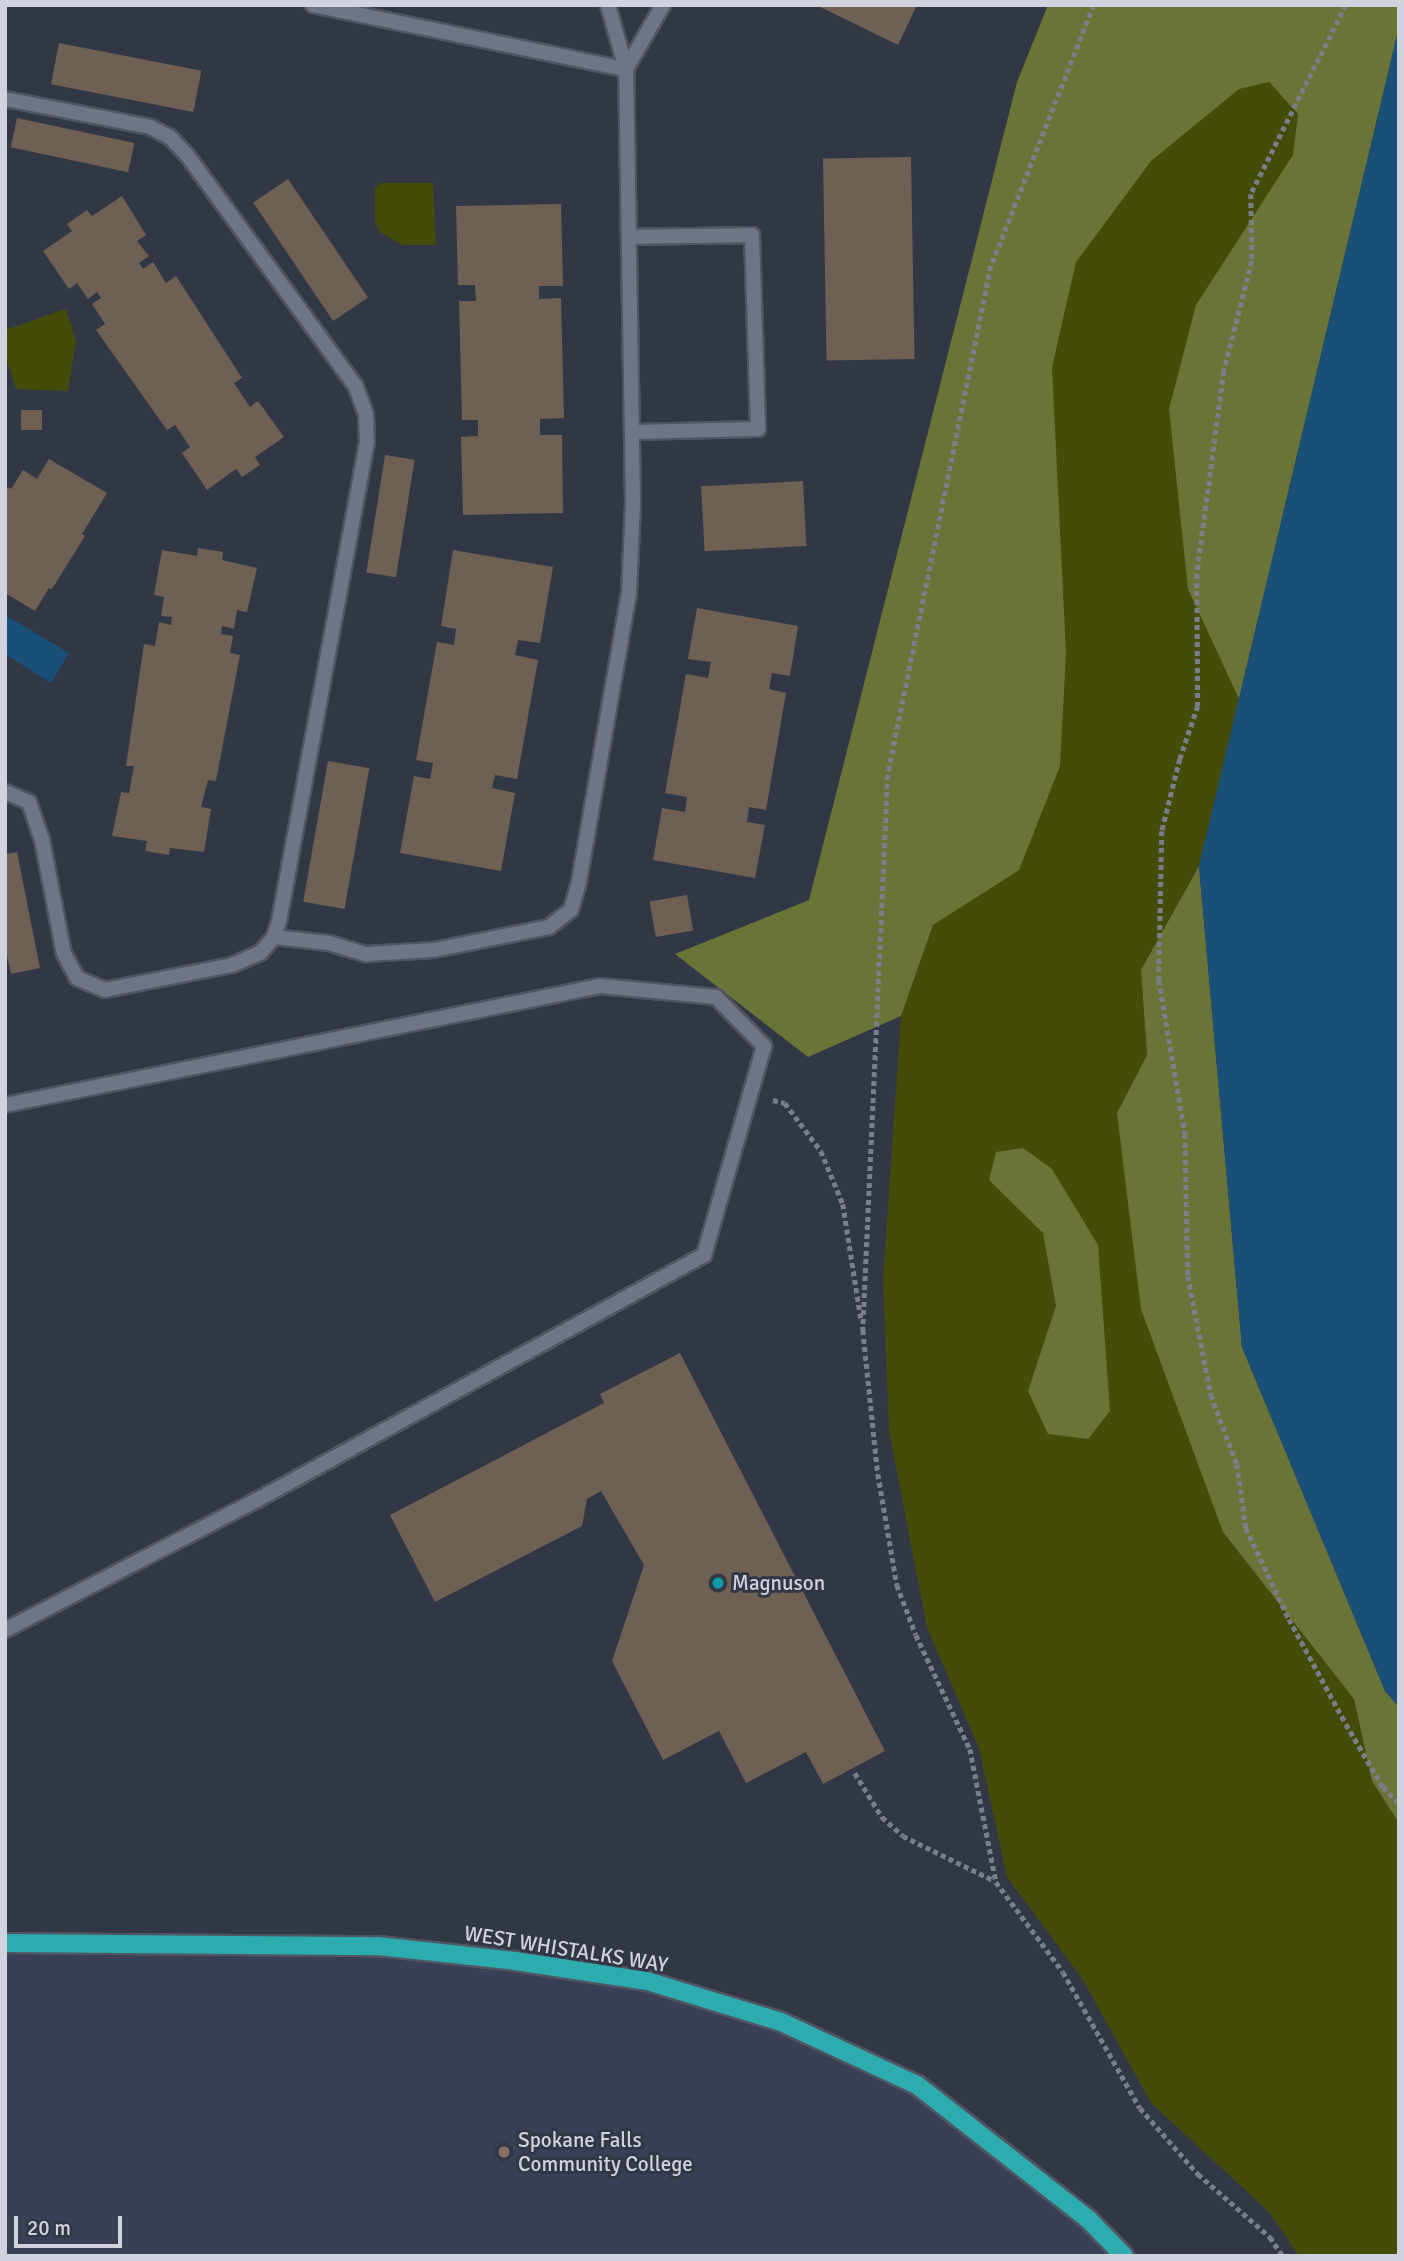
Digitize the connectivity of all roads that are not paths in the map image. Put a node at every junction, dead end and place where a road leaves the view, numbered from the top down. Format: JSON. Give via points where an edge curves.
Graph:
{"nodes":[{"id":1,"x":313,"y":5,"type":"edge"},
{"id":2,"x":608,"y":5,"type":"edge"},
{"id":3,"x":663,"y":5,"type":"edge"},
{"id":4,"x":626,"y":69,"type":"junction"},
{"id":5,"x":5,"y":99,"type":"edge"},
{"id":6,"x":629,"y":237,"type":"junction"},
{"id":7,"x":632,"y":432,"type":"junction"},
{"id":8,"x":5,"y":792,"type":"edge"},
{"id":9,"x":274,"y":937,"type":"junction"},
{"id":10,"x":5,"y":1105,"type":"edge"},
{"id":11,"x":5,"y":1630,"type":"edge"},
{"id":12,"x":5,"y":1943,"type":"edge"},
{"id":13,"x":1124,"y":2256,"type":"edge"}],
"edges":[{"from":1,"to":4,"type":"street"},
{"from":2,"to":4,"type":"street"},
{"from":3,"to":4,"type":"street"},
{"from":4,"to":6,"type":"street"},
{"from":5,"to":9,"type":"street","via":[[150,127],[170,137],[356,387],[366,415],[367,442]]},
{"from":6,"to":7,"type":"street"},
{"from":6,"to":7,"type":"street","via":[[752,235],[758,429]]},
{"from":7,"to":9,"type":"street","via":[[629,594],[571,909],[549,927],[434,950],[366,954],[329,943]]},
{"from":8,"to":9,"type":"street","via":[[30,802],[64,954],[77,978],[105,990],[232,965],[260,953]]},
{"from":10,"to":11,"type":"street","via":[[600,986],[716,997],[764,1046],[704,1255],[257,1500]]},
{"from":12,"to":13,"type":"main road","name":"WEST WHISTALKS WAY","via":[[378,1945],[647,1981],[780,2022],[917,2085],[1089,2220]]}]}
